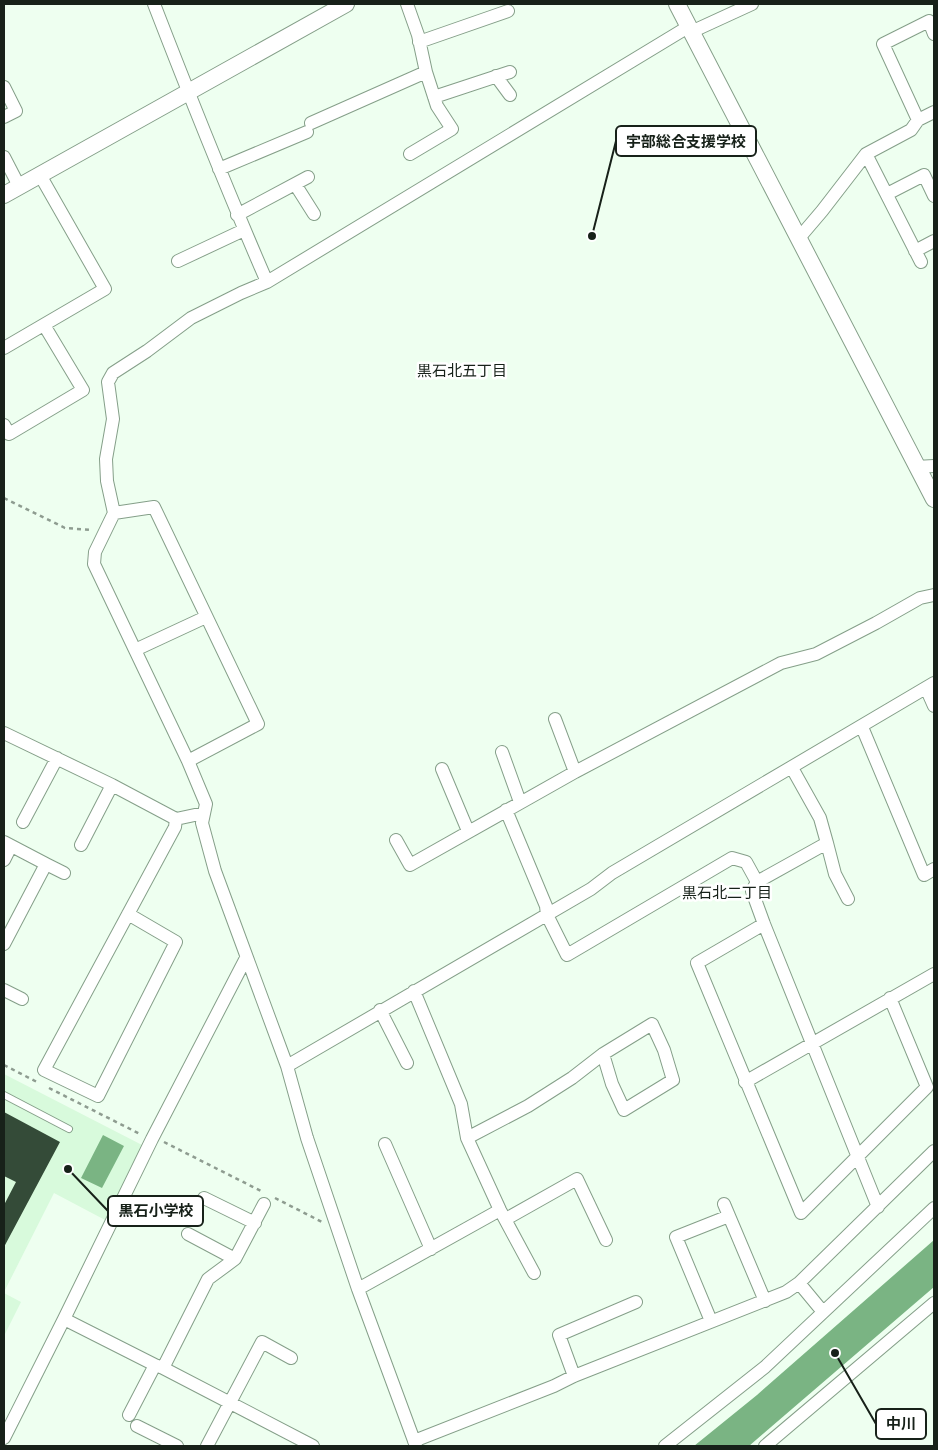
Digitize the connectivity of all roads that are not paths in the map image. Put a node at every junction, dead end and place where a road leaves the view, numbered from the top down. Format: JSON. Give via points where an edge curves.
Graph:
{"nodes":[{"id":1,"x":154,"y":4,"type":"edge"},
{"id":2,"x":346,"y":4,"type":"edge"},
{"id":3,"x":407,"y":4,"type":"edge"},
{"id":4,"x":677,"y":4,"type":"edge"},
{"id":5,"x":752,"y":4,"type":"edge"},
{"id":6,"x":508,"y":11,"type":"dead end"},
{"id":7,"x":689,"y":29,"type":"junction"},
{"id":8,"x":934,"y":34,"type":"edge"},
{"id":9,"x":419,"y":42,"type":"junction"},
{"id":10,"x":426,"y":72,"type":"junction"},
{"id":11,"x":510,"y":72,"type":"dead end"},
{"id":12,"x":496,"y":76,"type":"junction"},
{"id":13,"x":4,"y":87,"type":"edge"},
{"id":14,"x":188,"y":92,"type":"junction"},
{"id":15,"x":510,"y":95,"type":"dead end"},
{"id":16,"x":434,"y":97,"type":"junction"},
{"id":17,"x":934,"y":112,"type":"edge"},
{"id":18,"x":4,"y":117,"type":"edge"},
{"id":19,"x":918,"y":120,"type":"junction"},
{"id":20,"x":410,"y":154,"type":"dead end"},
{"id":21,"x":866,"y":154,"type":"junction"},
{"id":22,"x":4,"y":157,"type":"edge"},
{"id":23,"x":219,"y":169,"type":"junction"},
{"id":24,"x":40,"y":174,"type":"junction"},
{"id":25,"x":308,"y":177,"type":"dead end"},
{"id":26,"x":295,"y":184,"type":"junction"},
{"id":27,"x":19,"y":186,"type":"junction"},
{"id":28,"x":4,"y":194,"type":"edge"},
{"id":29,"x":888,"y":194,"type":"junction"},
{"id":30,"x":934,"y":196,"type":"edge"},
{"id":31,"x":314,"y":214,"type":"dead end"},
{"id":32,"x":237,"y":215,"type":"junction"},
{"id":33,"x":244,"y":230,"type":"junction"},
{"id":34,"x":799,"y":238,"type":"junction"},
{"id":35,"x":934,"y":241,"type":"edge"},
{"id":36,"x":178,"y":261,"type":"dead end"},
{"id":37,"x":267,"y":282,"type":"junction"},
{"id":38,"x":44,"y":325,"type":"junction"},
{"id":39,"x":4,"y":348,"type":"edge"},
{"id":40,"x":4,"y":426,"type":"edge"},
{"id":41,"x":934,"y":466,"type":"edge"},
{"id":42,"x":916,"y":467,"type":"junction"},
{"id":43,"x":934,"y":499,"type":"edge"},
{"id":44,"x":114,"y":513,"type":"junction"},
{"id":45,"x":934,"y":596,"type":"edge"},
{"id":46,"x":206,"y":617,"type":"junction"},
{"id":47,"x":135,"y":650,"type":"junction"},
{"id":48,"x":930,"y":686,"type":"edge"},
{"id":49,"x":934,"y":706,"type":"edge"},
{"id":50,"x":555,"y":719,"type":"dead end"},
{"id":51,"x":862,"y":727,"type":"junction"},
{"id":52,"x":5,"y":738,"type":"edge"},
{"id":53,"x":502,"y":752,"type":"dead end"},
{"id":54,"x":56,"y":758,"type":"junction"},
{"id":55,"x":188,"y":761,"type":"junction"},
{"id":56,"x":792,"y":768,"type":"junction"},
{"id":57,"x":442,"y":769,"type":"dead end"},
{"id":58,"x":575,"y":772,"type":"junction"},
{"id":59,"x":112,"y":785,"type":"junction"},
{"id":60,"x":520,"y":802,"type":"junction"},
{"id":61,"x":506,"y":810,"type":"junction"},
{"id":62,"x":204,"y":813,"type":"junction"},
{"id":63,"x":176,"y":818,"type":"junction"},
{"id":64,"x":23,"y":822,"type":"dead end"},
{"id":65,"x":468,"y":831,"type":"junction"},
{"id":66,"x":396,"y":840,"type":"dead end"},
{"id":67,"x":826,"y":843,"type":"junction"},
{"id":68,"x":7,"y":844,"type":"edge"},
{"id":69,"x":81,"y":845,"type":"dead end"},
{"id":70,"x":4,"y":860,"type":"edge"},
{"id":71,"x":46,"y":864,"type":"junction"},
{"id":72,"x":934,"y":869,"type":"edge"},
{"id":73,"x":64,"y":873,"type":"dead end"},
{"id":74,"x":757,"y":882,"type":"junction"},
{"id":75,"x":848,"y":899,"type":"dead end"},
{"id":76,"x":128,"y":914,"type":"junction"},
{"id":77,"x":548,"y":915,"type":"junction"},
{"id":78,"x":764,"y":924,"type":"junction"},
{"id":79,"x":4,"y":944,"type":"edge"},
{"id":80,"x":246,"y":958,"type":"junction"},
{"id":81,"x":934,"y":974,"type":"edge"},
{"id":82,"x":4,"y":990,"type":"edge"},
{"id":83,"x":414,"y":990,"type":"junction"},
{"id":84,"x":890,"y":998,"type":"junction"},
{"id":85,"x":22,"y":999,"type":"dead end"},
{"id":86,"x":380,"y":1010,"type":"junction"},
{"id":87,"x":812,"y":1044,"type":"junction"},
{"id":88,"x":603,"y":1054,"type":"junction"},
{"id":89,"x":407,"y":1063,"type":"dead end"},
{"id":90,"x":287,"y":1066,"type":"junction"},
{"id":91,"x":745,"y":1082,"type":"junction"},
{"id":92,"x":4,"y":1095,"type":"edge"},
{"id":93,"x":69,"y":1129,"type":"dead end"},
{"id":94,"x":467,"y":1138,"type":"junction"},
{"id":95,"x":385,"y":1144,"type":"dead end"},
{"id":96,"x":934,"y":1152,"type":"edge"},
{"id":97,"x":858,"y":1157,"type":"junction"},
{"id":98,"x":204,"y":1198,"type":"dead end"},
{"id":99,"x":264,"y":1204,"type":"dead end"},
{"id":100,"x":878,"y":1207,"type":"junction"},
{"id":101,"x":934,"y":1208,"type":"edge"},
{"id":102,"x":503,"y":1215,"type":"junction"},
{"id":103,"x":255,"y":1223,"type":"junction"},
{"id":104,"x":188,"y":1234,"type":"dead end"},
{"id":105,"x":606,"y":1240,"type":"dead end"},
{"id":106,"x":431,"y":1249,"type":"junction"},
{"id":107,"x":235,"y":1258,"type":"junction"},
{"id":108,"x":534,"y":1273,"type":"dead end"},
{"id":109,"x":799,"y":1283,"type":"junction"},
{"id":110,"x":358,"y":1289,"type":"junction"},
{"id":111,"x":765,"y":1301,"type":"junction"},
{"id":112,"x":636,"y":1302,"type":"dead end"},
{"id":113,"x":934,"y":1303,"type":"edge"},
{"id":114,"x":822,"y":1312,"type":"junction"},
{"id":115,"x":64,"y":1319,"type":"junction"},
{"id":116,"x":711,"y":1321,"type":"junction"},
{"id":117,"x":291,"y":1358,"type":"dead end"},
{"id":118,"x":159,"y":1367,"type":"junction"},
{"id":119,"x":574,"y":1376,"type":"junction"},
{"id":120,"x":229,"y":1403,"type":"junction"},
{"id":121,"x":129,"y":1416,"type":"dead end"},
{"id":122,"x":137,"y":1426,"type":"dead end"},
{"id":123,"x":4,"y":1438,"type":"edge"},
{"id":124,"x":415,"y":1444,"type":"edge"},
{"id":125,"x":177,"y":1446,"type":"edge"},
{"id":126,"x":207,"y":1446,"type":"edge"},
{"id":127,"x":313,"y":1446,"type":"edge"},
{"id":128,"x":665,"y":1446,"type":"edge"},
{"id":129,"x":765,"y":1446,"type":"edge"}],
"edges":[{"from":1,"to":14,"type":"street"},
{"from":2,"to":14,"type":"street"},
{"from":3,"to":9,"type":"street"},
{"from":4,"to":7,"type":"street"},
{"from":5,"to":7,"type":"street"},
{"from":6,"to":9,"type":"street"},
{"from":7,"to":34,"type":"street"},
{"from":7,"to":37,"type":"street"},
{"from":8,"to":19,"type":"street","via":[[929,21],[883,44]]},
{"from":9,"to":10,"type":"street"},
{"from":10,"to":16,"type":"street"},
{"from":10,"to":23,"type":"street"},
{"from":11,"to":12,"type":"street"},
{"from":12,"to":15,"type":"street"},
{"from":12,"to":16,"type":"street"},
{"from":13,"to":18,"type":"street","via":[[16,111]]},
{"from":14,"to":23,"type":"street"},
{"from":14,"to":24,"type":"street"},
{"from":16,"to":20,"type":"street","via":[[452,129]]},
{"from":17,"to":19,"type":"street"},
{"from":19,"to":21,"type":"street","via":[[911,130]]},
{"from":21,"to":29,"type":"street"},
{"from":21,"to":34,"type":"street"},
{"from":22,"to":27,"type":"street"},
{"from":23,"to":32,"type":"street"},
{"from":24,"to":27,"type":"street"},
{"from":24,"to":38,"type":"street","via":[[105,289]]},
{"from":25,"to":26,"type":"street"},
{"from":26,"to":31,"type":"street"},
{"from":26,"to":32,"type":"street"},
{"from":27,"to":28,"type":"street"},
{"from":29,"to":30,"type":"street","via":[[924,175]]},
{"from":29,"to":35,"type":"street","via":[[918,256]]},
{"from":32,"to":33,"type":"street"},
{"from":33,"to":36,"type":"street"},
{"from":33,"to":37,"type":"street"},
{"from":34,"to":42,"type":"street"},
{"from":37,"to":44,"type":"street","via":[[191,318],[113,373],[108,382],[113,419],[106,459]]},
{"from":38,"to":39,"type":"street"},
{"from":38,"to":40,"type":"street","via":[[83,390],[9,434]]},
{"from":41,"to":42,"type":"street"},
{"from":42,"to":43,"type":"street"},
{"from":44,"to":46,"type":"street","via":[[154,507]]},
{"from":44,"to":47,"type":"street","via":[[94,552],[94,564]]},
{"from":45,"to":58,"type":"street","via":[[920,598],[816,654],[781,663]]},
{"from":46,"to":47,"type":"street"},
{"from":46,"to":55,"type":"street","via":[[258,724]]},
{"from":47,"to":55,"type":"street"},
{"from":48,"to":49,"type":"street"},
{"from":48,"to":51,"type":"street"},
{"from":50,"to":58,"type":"street"},
{"from":51,"to":56,"type":"street"},
{"from":51,"to":72,"type":"street","via":[[924,875]]},
{"from":52,"to":54,"type":"street"},
{"from":53,"to":60,"type":"street"},
{"from":54,"to":59,"type":"street"},
{"from":54,"to":64,"type":"street"},
{"from":55,"to":62,"type":"street","via":[[206,804]]},
{"from":56,"to":67,"type":"street","via":[[820,818]]},
{"from":56,"to":77,"type":"street","via":[[612,873]]},
{"from":57,"to":65,"type":"street"},
{"from":58,"to":60,"type":"street"},
{"from":59,"to":63,"type":"street"},
{"from":59,"to":69,"type":"street"},
{"from":60,"to":61,"type":"street"},
{"from":61,"to":65,"type":"street"},
{"from":61,"to":77,"type":"street"},
{"from":62,"to":63,"type":"street"},
{"from":62,"to":80,"type":"street","via":[[202,823],[215,871]]},
{"from":63,"to":76,"type":"street","via":[[175,827]]},
{"from":65,"to":66,"type":"street","via":[[410,865]]},
{"from":67,"to":74,"type":"street"},
{"from":67,"to":75,"type":"street","via":[[835,874]]},
{"from":68,"to":70,"type":"street"},
{"from":68,"to":71,"type":"street"},
{"from":71,"to":73,"type":"street"},
{"from":71,"to":79,"type":"street"},
{"from":74,"to":77,"type":"street","via":[[746,862],[732,858],[567,955]]},
{"from":74,"to":78,"type":"street","via":[[752,891]]},
{"from":76,"to":76,"type":"street","via":[[176,942],[98,1096],[44,1070]]},
{"from":77,"to":83,"type":"street"},
{"from":78,"to":87,"type":"street"},
{"from":78,"to":91,"type":"street","via":[[697,963]]},
{"from":80,"to":90,"type":"street"},
{"from":80,"to":115,"type":"street"},
{"from":81,"to":84,"type":"street"},
{"from":82,"to":85,"type":"street"},
{"from":83,"to":86,"type":"street"},
{"from":83,"to":94,"type":"street","via":[[462,1104]]},
{"from":84,"to":87,"type":"street"},
{"from":84,"to":97,"type":"street","via":[[926,1087]]},
{"from":86,"to":89,"type":"street"},
{"from":86,"to":90,"type":"street"},
{"from":87,"to":91,"type":"street"},
{"from":87,"to":97,"type":"street"},
{"from":88,"to":88,"type":"street","via":[[624,1110],[673,1080],[652,1024]]},
{"from":88,"to":94,"type":"street","via":[[528,1106]]},
{"from":90,"to":110,"type":"street","via":[[307,1138]]},
{"from":91,"to":97,"type":"street","via":[[801,1214]]},
{"from":92,"to":93,"type":"lane"},
{"from":94,"to":102,"type":"street"},
{"from":95,"to":106,"type":"street"},
{"from":96,"to":100,"type":"street"},
{"from":97,"to":100,"type":"street"},
{"from":98,"to":103,"type":"street"},
{"from":99,"to":103,"type":"street"},
{"from":100,"to":109,"type":"street"},
{"from":101,"to":114,"type":"street"},
{"from":102,"to":105,"type":"street","via":[[577,1178]]},
{"from":102,"to":106,"type":"street"},
{"from":102,"to":108,"type":"street"},
{"from":103,"to":107,"type":"street"},
{"from":104,"to":107,"type":"street"},
{"from":106,"to":110,"type":"street"},
{"from":107,"to":118,"type":"street","via":[[208,1279]]},
{"from":109,"to":111,"type":"street"},
{"from":109,"to":114,"type":"street"},
{"from":110,"to":124,"type":"street"},
{"from":111,"to":116,"type":"street"},
{"from":111,"to":116,"type":"street","via":[[726,1210],[676,1237]]},
{"from":112,"to":119,"type":"street","via":[[559,1335]]},
{"from":113,"to":129,"type":"street"},
{"from":114,"to":128,"type":"street","via":[[765,1368]]},
{"from":115,"to":118,"type":"street"},
{"from":115,"to":123,"type":"street"},
{"from":116,"to":119,"type":"street"},
{"from":117,"to":120,"type":"street","via":[[262,1342]]},
{"from":118,"to":120,"type":"street"},
{"from":118,"to":121,"type":"street"},
{"from":119,"to":124,"type":"street"},
{"from":120,"to":126,"type":"street"},
{"from":120,"to":127,"type":"street"},
{"from":122,"to":125,"type":"street"}]}
